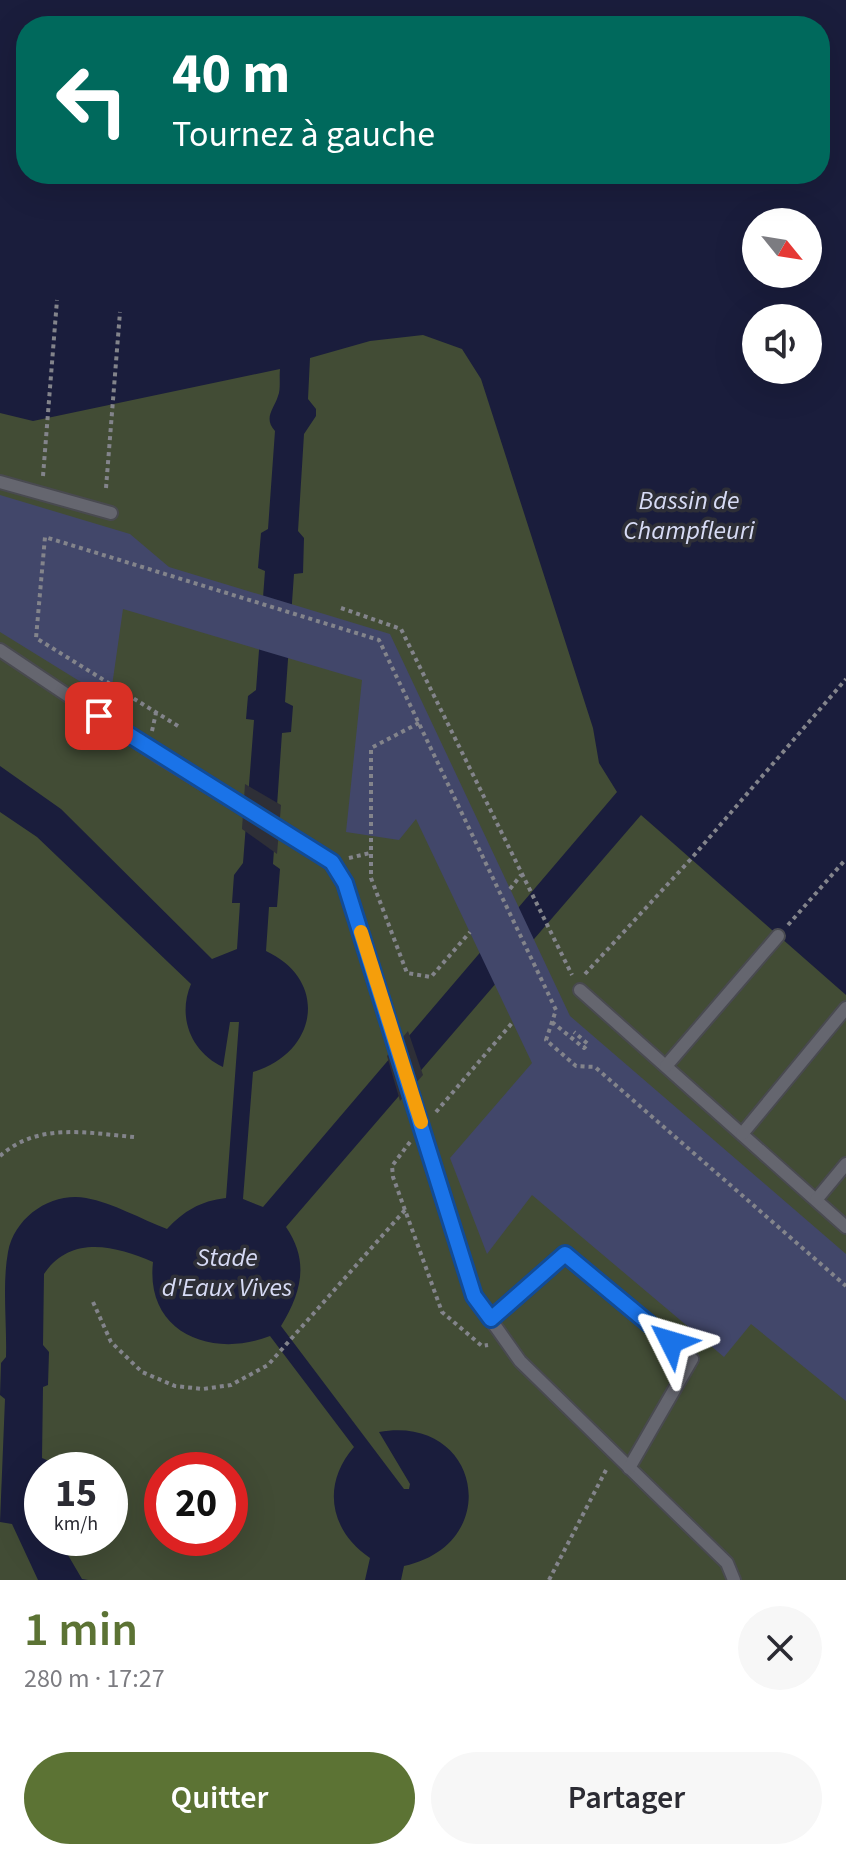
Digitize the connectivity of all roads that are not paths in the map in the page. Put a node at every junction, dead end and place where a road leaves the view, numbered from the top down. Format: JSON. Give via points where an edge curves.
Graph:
{"nodes":[{"id":1,"x":0,"y":482,"type":"edge"},
{"id":2,"x":111,"y":513,"type":"dead end"},
{"id":3,"x":0,"y":650,"type":"edge"},
{"id":4,"x":778,"y":936,"type":"road end"},
{"id":5,"x":580,"y":990,"type":"road end"},
{"id":6,"x":846,"y":1008,"type":"edge"},
{"id":7,"x":666,"y":1066,"type":"junction"},
{"id":8,"x":742,"y":1134,"type":"junction"},
{"id":9,"x":846,"y":1164,"type":"edge"},
{"id":10,"x":816,"y":1200,"type":"junction"},
{"id":11,"x":846,"y":1227,"type":"edge"},
{"id":12,"x":491,"y":1319,"type":"junction"},
{"id":13,"x":629,"y":1468,"type":"junction"},
{"id":14,"x":734,"y":1580,"type":"edge"}],
"edges":[{"from":1,"to":2,"type":"lane"},
{"from":3,"to":12,"type":"lane","bridge":true,"via":[[161,758],[332,862],[345,883],[474,1296]]},
{"from":4,"to":7,"type":"lane"},
{"from":5,"to":7,"type":"lane"},
{"from":6,"to":8,"type":"lane"},
{"from":7,"to":8,"type":"lane"},
{"from":8,"to":10,"type":"lane"},
{"from":9,"to":10,"type":"lane"},
{"from":10,"to":11,"type":"lane"},
{"from":12,"to":13,"type":"lane","via":[[520,1361]]},
{"from":12,"to":13,"type":"lane","via":[[565,1254],[692,1359]]},
{"from":13,"to":14,"type":"lane","via":[[727,1563]]}]}
